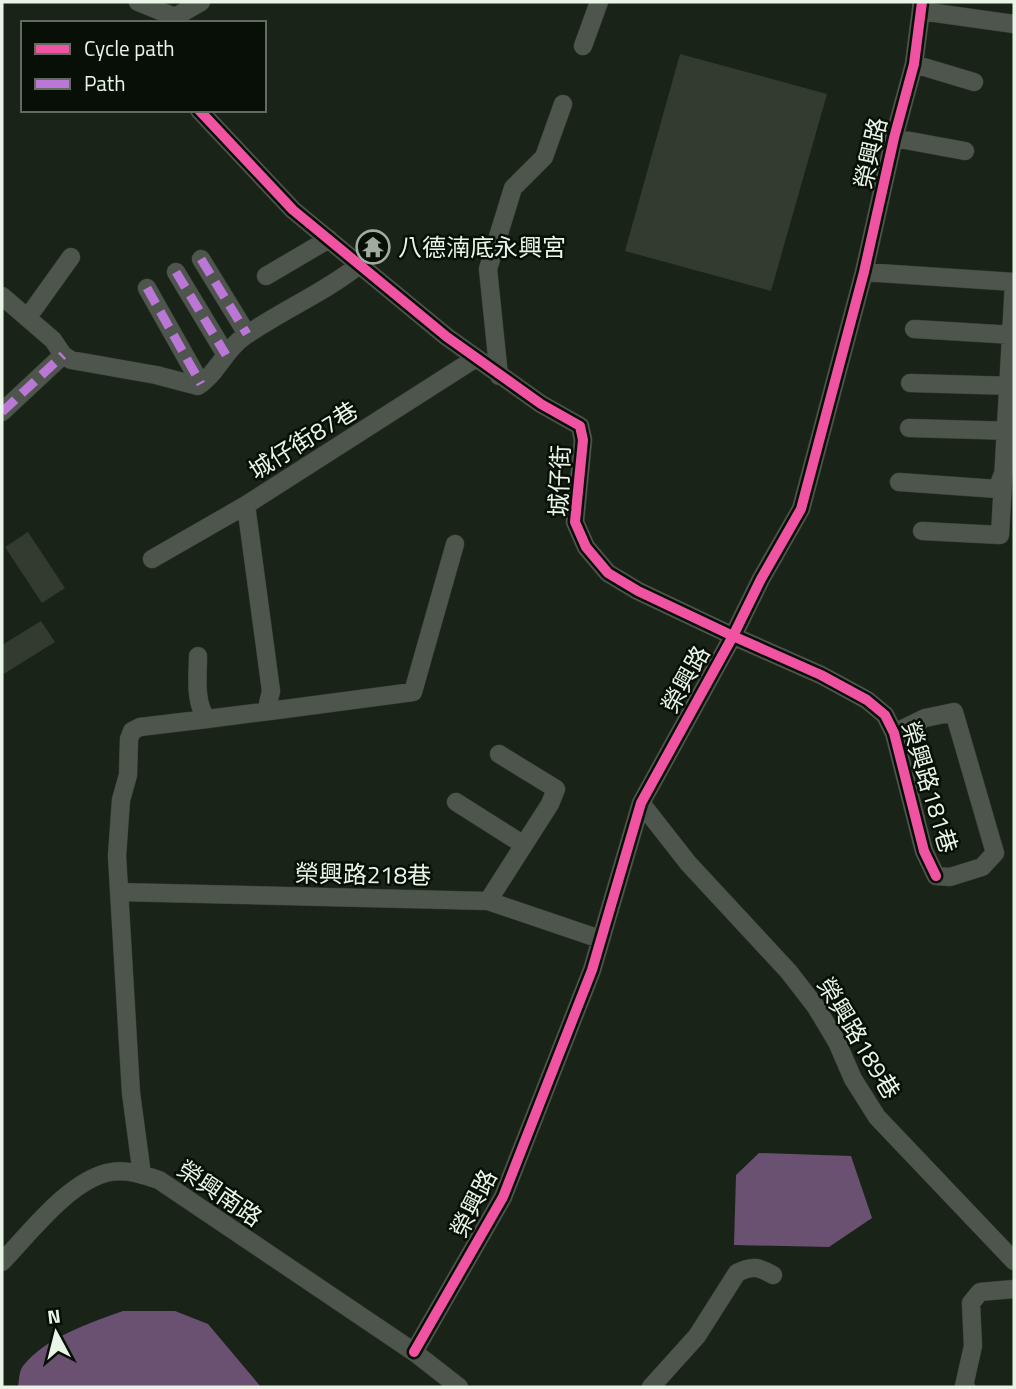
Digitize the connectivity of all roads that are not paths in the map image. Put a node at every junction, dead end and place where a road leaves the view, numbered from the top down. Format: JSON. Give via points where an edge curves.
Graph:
{"nodes":[{"id":1,"x":138,"y":2,"type":"edge"},
{"id":2,"x":201,"y":2,"type":"edge"},
{"id":3,"x":599,"y":2,"type":"edge"},
{"id":4,"x":922,"y":6,"type":"edge"},
{"id":5,"x":176,"y":20,"type":"edge"},
{"id":6,"x":1014,"y":24,"type":"edge"},
{"id":7,"x":583,"y":46,"type":"dead end"},
{"id":8,"x":915,"y":64,"type":"junction"},
{"id":9,"x":974,"y":82,"type":"dead end"},
{"id":10,"x":563,"y":104,"type":"dead end"},
{"id":11,"x":201,"y":112,"type":"edge"},
{"id":12,"x":894,"y":138,"type":"junction"},
{"id":13,"x":965,"y":151,"type":"dead end"},
{"id":14,"x":329,"y":239,"type":"junction"},
{"id":15,"x":71,"y":257,"type":"dead end"},
{"id":16,"x":201,"y":259,"type":"dead end"},
{"id":17,"x":359,"y":265,"type":"junction"},
{"id":18,"x":176,"y":272,"type":"dead end"},
{"id":19,"x":864,"y":272,"type":"junction"},
{"id":20,"x":266,"y":276,"type":"dead end"},
{"id":21,"x":1014,"y":282,"type":"edge"},
{"id":22,"x":147,"y":288,"type":"dead end"},
{"id":23,"x":2,"y":296,"type":"edge"},
{"id":24,"x":28,"y":317,"type":"junction"},
{"id":25,"x":914,"y":329,"type":"dead end"},
{"id":26,"x":247,"y":334,"type":"junction"},
{"id":27,"x":1012,"y":335,"type":"edge"},
{"id":28,"x":63,"y":355,"type":"junction"},
{"id":29,"x":226,"y":355,"type":"junction"},
{"id":30,"x":489,"y":368,"type":"junction"},
{"id":31,"x":910,"y":383,"type":"dead end"},
{"id":32,"x":201,"y":384,"type":"junction"},
{"id":33,"x":1011,"y":386,"type":"edge"},
{"id":34,"x":2,"y":412,"type":"edge"},
{"id":35,"x":909,"y":428,"type":"dead end"},
{"id":36,"x":1010,"y":430,"type":"edge"},
{"id":37,"x":1009,"y":474,"type":"edge"},
{"id":38,"x":899,"y":482,"type":"dead end"},
{"id":39,"x":246,"y":505,"type":"junction"},
{"id":40,"x":922,"y":531,"type":"dead end"},
{"id":41,"x":1007,"y":531,"type":"edge"},
{"id":42,"x":455,"y":544,"type":"dead end"},
{"id":43,"x":152,"y":559,"type":"dead end"},
{"id":44,"x":733,"y":636,"type":"junction"},
{"id":45,"x":198,"y":656,"type":"dead end"},
{"id":46,"x":270,"y":711,"type":"junction"},
{"id":47,"x":207,"y":719,"type":"junction"},
{"id":48,"x":894,"y":733,"type":"junction"},
{"id":49,"x":499,"y":754,"type":"dead end"},
{"id":50,"x":456,"y":802,"type":"dead end"},
{"id":51,"x":641,"y":803,"type":"junction"},
{"id":52,"x":524,"y":845,"type":"junction"},
{"id":53,"x":119,"y":892,"type":"junction"},
{"id":54,"x":488,"y":901,"type":"junction"},
{"id":55,"x":600,"y":939,"type":"junction"},
{"id":56,"x":142,"y":1175,"type":"junction"},
{"id":57,"x":1014,"y":1261,"type":"edge"},
{"id":58,"x":2,"y":1262,"type":"edge"},
{"id":59,"x":774,"y":1275,"type":"dead end"},
{"id":60,"x":1014,"y":1289,"type":"edge"},
{"id":61,"x":414,"y":1352,"type":"junction"},
{"id":62,"x":459,"y":1387,"type":"edge"},
{"id":63,"x":651,"y":1387,"type":"edge"},
{"id":64,"x":966,"y":1387,"type":"edge"}],
"edges":[{"from":1,"to":5,"type":"street"},
{"from":2,"to":5,"type":"street"},
{"from":3,"to":7,"type":"street"},
{"from":4,"to":6,"type":"street"},
{"from":4,"to":8,"type":"street","name":"榮興路"},
{"from":8,"to":9,"type":"street"},
{"from":8,"to":12,"type":"street","name":"榮興路"},
{"from":10,"to":30,"type":"street","via":[[544,157],[513,188],[488,269]]},
{"from":11,"to":14,"type":"street","name":"城仔街","via":[[293,210]]},
{"from":12,"to":13,"type":"street"},
{"from":12,"to":19,"type":"street","name":"榮興路"},
{"from":14,"to":17,"type":"street","name":"城仔街"},
{"from":14,"to":20,"type":"street"},
{"from":15,"to":24,"type":"street"},
{"from":16,"to":26,"type":"street"},
{"from":17,"to":26,"type":"street","via":[[335,284]]},
{"from":17,"to":30,"type":"street","name":"城仔街"},
{"from":18,"to":29,"type":"street"},
{"from":19,"to":21,"type":"street"},
{"from":19,"to":44,"type":"street","name":"榮興路","via":[[801,509]]},
{"from":21,"to":27,"type":"street"},
{"from":22,"to":32,"type":"street"},
{"from":23,"to":24,"type":"street"},
{"from":24,"to":28,"type":"street"},
{"from":25,"to":27,"type":"street"},
{"from":26,"to":29,"type":"street"},
{"from":27,"to":33,"type":"street"},
{"from":28,"to":32,"type":"street"},
{"from":28,"to":34,"type":"street"},
{"from":29,"to":32,"type":"street"},
{"from":30,"to":39,"type":"street","name":"城仔街87巷"},
{"from":30,"to":44,"type":"street","name":"城仔街","via":[[580,426],[583,440],[575,522],[586,547],[608,573]]},
{"from":31,"to":33,"type":"street"},
{"from":33,"to":36,"type":"street"},
{"from":35,"to":36,"type":"street"},
{"from":36,"to":37,"type":"street"},
{"from":37,"to":38,"type":"street","via":[[997,489]]},
{"from":37,"to":41,"type":"street"},
{"from":39,"to":43,"type":"street","name":"城仔街87巷"},
{"from":39,"to":46,"type":"street"},
{"from":40,"to":41,"type":"street"},
{"from":42,"to":46,"type":"street","via":[[413,692]]},
{"from":44,"to":48,"type":"street","name":"榮興路181巷","via":[[867,700],[885,715]]},
{"from":44,"to":51,"type":"street","name":"榮興路"},
{"from":45,"to":47,"type":"street","via":[[199,698]]},
{"from":46,"to":47,"type":"street"},
{"from":47,"to":53,"type":"street","via":[[132,731],[121,800]]},
{"from":48,"to":48,"type":"street","name":"榮興路181巷","via":[[924,851],[936,876],[950,877],[982,867],[995,853],[954,712],[925,718]]},
{"from":49,"to":52,"type":"street","via":[[556,789]]},
{"from":50,"to":52,"type":"street"},
{"from":51,"to":55,"type":"street","name":"榮興路"},
{"from":51,"to":57,"type":"street","name":"榮興路189巷","via":[[688,863],[789,971],[816,1007],[877,1117]]},
{"from":52,"to":54,"type":"street"},
{"from":53,"to":54,"type":"street","name":"榮興路218巷"},
{"from":53,"to":56,"type":"street","via":[[131,1093]]},
{"from":54,"to":55,"type":"street","name":"榮興路218巷"},
{"from":55,"to":61,"type":"street","name":"榮興路","via":[[503,1197]]},
{"from":56,"to":58,"type":"street","name":"榮興南路","via":[[110,1172],[92,1178],[69,1193]]},
{"from":56,"to":61,"type":"street","name":"榮興南路","via":[[159,1180]]},
{"from":59,"to":63,"type":"street","via":[[757,1266],[737,1273],[697,1336]]},
{"from":60,"to":64,"type":"street","via":[[980,1292],[971,1303],[973,1346]]},
{"from":61,"to":62,"type":"street"}]}
